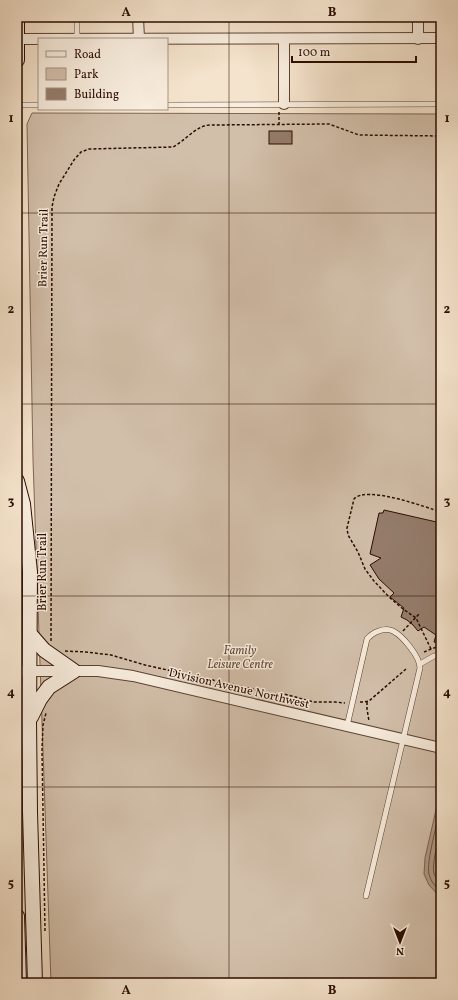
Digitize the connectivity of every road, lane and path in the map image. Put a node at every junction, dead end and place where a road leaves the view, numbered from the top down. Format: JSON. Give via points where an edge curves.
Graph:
{"nodes":[{"id":1,"x":17,"y":17,"type":"edge"},
{"id":2,"x":77,"y":17,"type":"edge"},
{"id":3,"x":138,"y":17,"type":"edge"},
{"id":4,"x":418,"y":17,"type":"edge"},
{"id":5,"x":77,"y":38,"type":"edge"},
{"id":6,"x":139,"y":38,"type":"edge"},
{"id":7,"x":418,"y":38,"type":"junction"},
{"id":8,"x":441,"y":38,"type":"edge"},
{"id":9,"x":17,"y":39,"type":"edge"},
{"id":10,"x":38,"y":39,"type":"edge"},
{"id":11,"x":168,"y":39,"type":"edge"},
{"id":12,"x":284,"y":39,"type":"junction"},
{"id":13,"x":17,"y":60,"type":"edge"},
{"id":14,"x":281,"y":104,"type":"junction"},
{"id":15,"x":441,"y":104,"type":"edge"},
{"id":16,"x":17,"y":105,"type":"edge"},
{"id":17,"x":38,"y":105,"type":"edge"},
{"id":18,"x":168,"y":105,"type":"edge"},
{"id":19,"x":279,"y":124,"type":"junction"},
{"id":20,"x":441,"y":136,"type":"edge"},
{"id":21,"x":17,"y":481,"type":"edge"},
{"id":22,"x":441,"y":512,"type":"edge"},
{"id":23,"x":419,"y":614,"type":"dead end"},
{"id":24,"x":416,"y":618,"type":"junction"},
{"id":25,"x":30,"y":634,"type":"junction"},
{"id":26,"x":399,"y":636,"type":"junction"},
{"id":27,"x":439,"y":643,"type":"dead end"},
{"id":28,"x":50,"y":644,"type":"dead end"},
{"id":29,"x":431,"y":649,"type":"junction"},
{"id":30,"x":63,"y":651,"type":"dead end"},
{"id":31,"x":424,"y":652,"type":"dead end"},
{"id":32,"x":441,"y":655,"type":"edge"},
{"id":33,"x":420,"y":664,"type":"junction"},
{"id":34,"x":406,"y":669,"type":"dead end"},
{"id":35,"x":23,"y":671,"type":"edge"},
{"id":36,"x":74,"y":671,"type":"junction"},
{"id":37,"x":359,"y":702,"type":"dead end"},
{"id":38,"x":367,"y":702,"type":"junction"},
{"id":39,"x":347,"y":703,"type":"dead end"},
{"id":40,"x":47,"y":709,"type":"dead end"},
{"id":41,"x":29,"y":721,"type":"junction"},
{"id":42,"x":369,"y":721,"type":"dead end"},
{"id":43,"x":347,"y":726,"type":"junction"},
{"id":44,"x":403,"y":739,"type":"junction"},
{"id":45,"x":441,"y":748,"type":"edge"},
{"id":46,"x":366,"y":896,"type":"dead end"},
{"id":47,"x":17,"y":916,"type":"edge"},
{"id":48,"x":46,"y":933,"type":"dead end"},
{"id":49,"x":19,"y":981,"type":"edge"},
{"id":50,"x":34,"y":983,"type":"edge"}],
"edges":[{"from":1,"to":9,"type":"main road"},
{"from":2,"to":5,"type":"lane"},
{"from":3,"to":6,"type":"street"},
{"from":4,"to":7,"type":"street"},
{"from":7,"to":8,"type":"street"},
{"from":7,"to":12,"type":"street"},
{"from":9,"to":10,"type":"street"},
{"from":9,"to":13,"type":"main road"},
{"from":11,"to":12,"type":"street"},
{"from":12,"to":14,"type":"street"},
{"from":14,"to":15,"type":"lane"},
{"from":14,"to":18,"type":"lane"},
{"from":14,"to":19,"type":"path"},
{"from":16,"to":17,"type":"lane"},
{"from":19,"to":20,"type":"path","name":"Brier Run Trail","via":[[329,124],[359,135]]},
{"from":19,"to":28,"type":"path","name":"Brier Run Trail","via":[[204,126],[173,147],[89,149],[81,152],[74,160],[59,184],[52,207]]},
{"from":21,"to":25,"type":"main road","via":[[23,504],[28,548]]},
{"from":22,"to":24,"type":"path","via":[[388,496],[370,494],[355,497],[347,528],[365,569],[389,597]]},
{"from":23,"to":24,"type":"path"},
{"from":24,"to":26,"type":"path"},
{"from":24,"to":29,"type":"path"},
{"from":25,"to":35,"type":"main road"},
{"from":25,"to":36,"type":"main road","via":[[44,650]]},
{"from":26,"to":33,"type":"lane","via":[[410,647]]},
{"from":26,"to":43,"type":"lane","via":[[392,630],[381,630],[367,639]]},
{"from":27,"to":29,"type":"path","via":[[438,647]]},
{"from":29,"to":31,"type":"path"},
{"from":30,"to":39,"type":"path","via":[[111,655],[270,694],[280,693],[314,702]]},
{"from":32,"to":33,"type":"lane"},
{"from":33,"to":44,"type":"lane"},
{"from":34,"to":38,"type":"path"},
{"from":35,"to":36,"type":"street","name":"Division Avenue Northwest"},
{"from":35,"to":41,"type":"main road"},
{"from":36,"to":41,"type":"main road","via":[[49,687]]},
{"from":36,"to":43,"type":"street","name":"Division Avenue Northwest","via":[[98,671],[133,676]]},
{"from":37,"to":38,"type":"path"},
{"from":38,"to":42,"type":"path"},
{"from":40,"to":48,"type":"path","via":[[43,725],[42,750]]},
{"from":41,"to":50,"type":"main road"},
{"from":43,"to":44,"type":"street","name":"Division Avenue Northwest"},
{"from":44,"to":45,"type":"street","name":"Division Avenue Northwest"},
{"from":44,"to":46,"type":"lane"},
{"from":47,"to":49,"type":"main road"}]}
